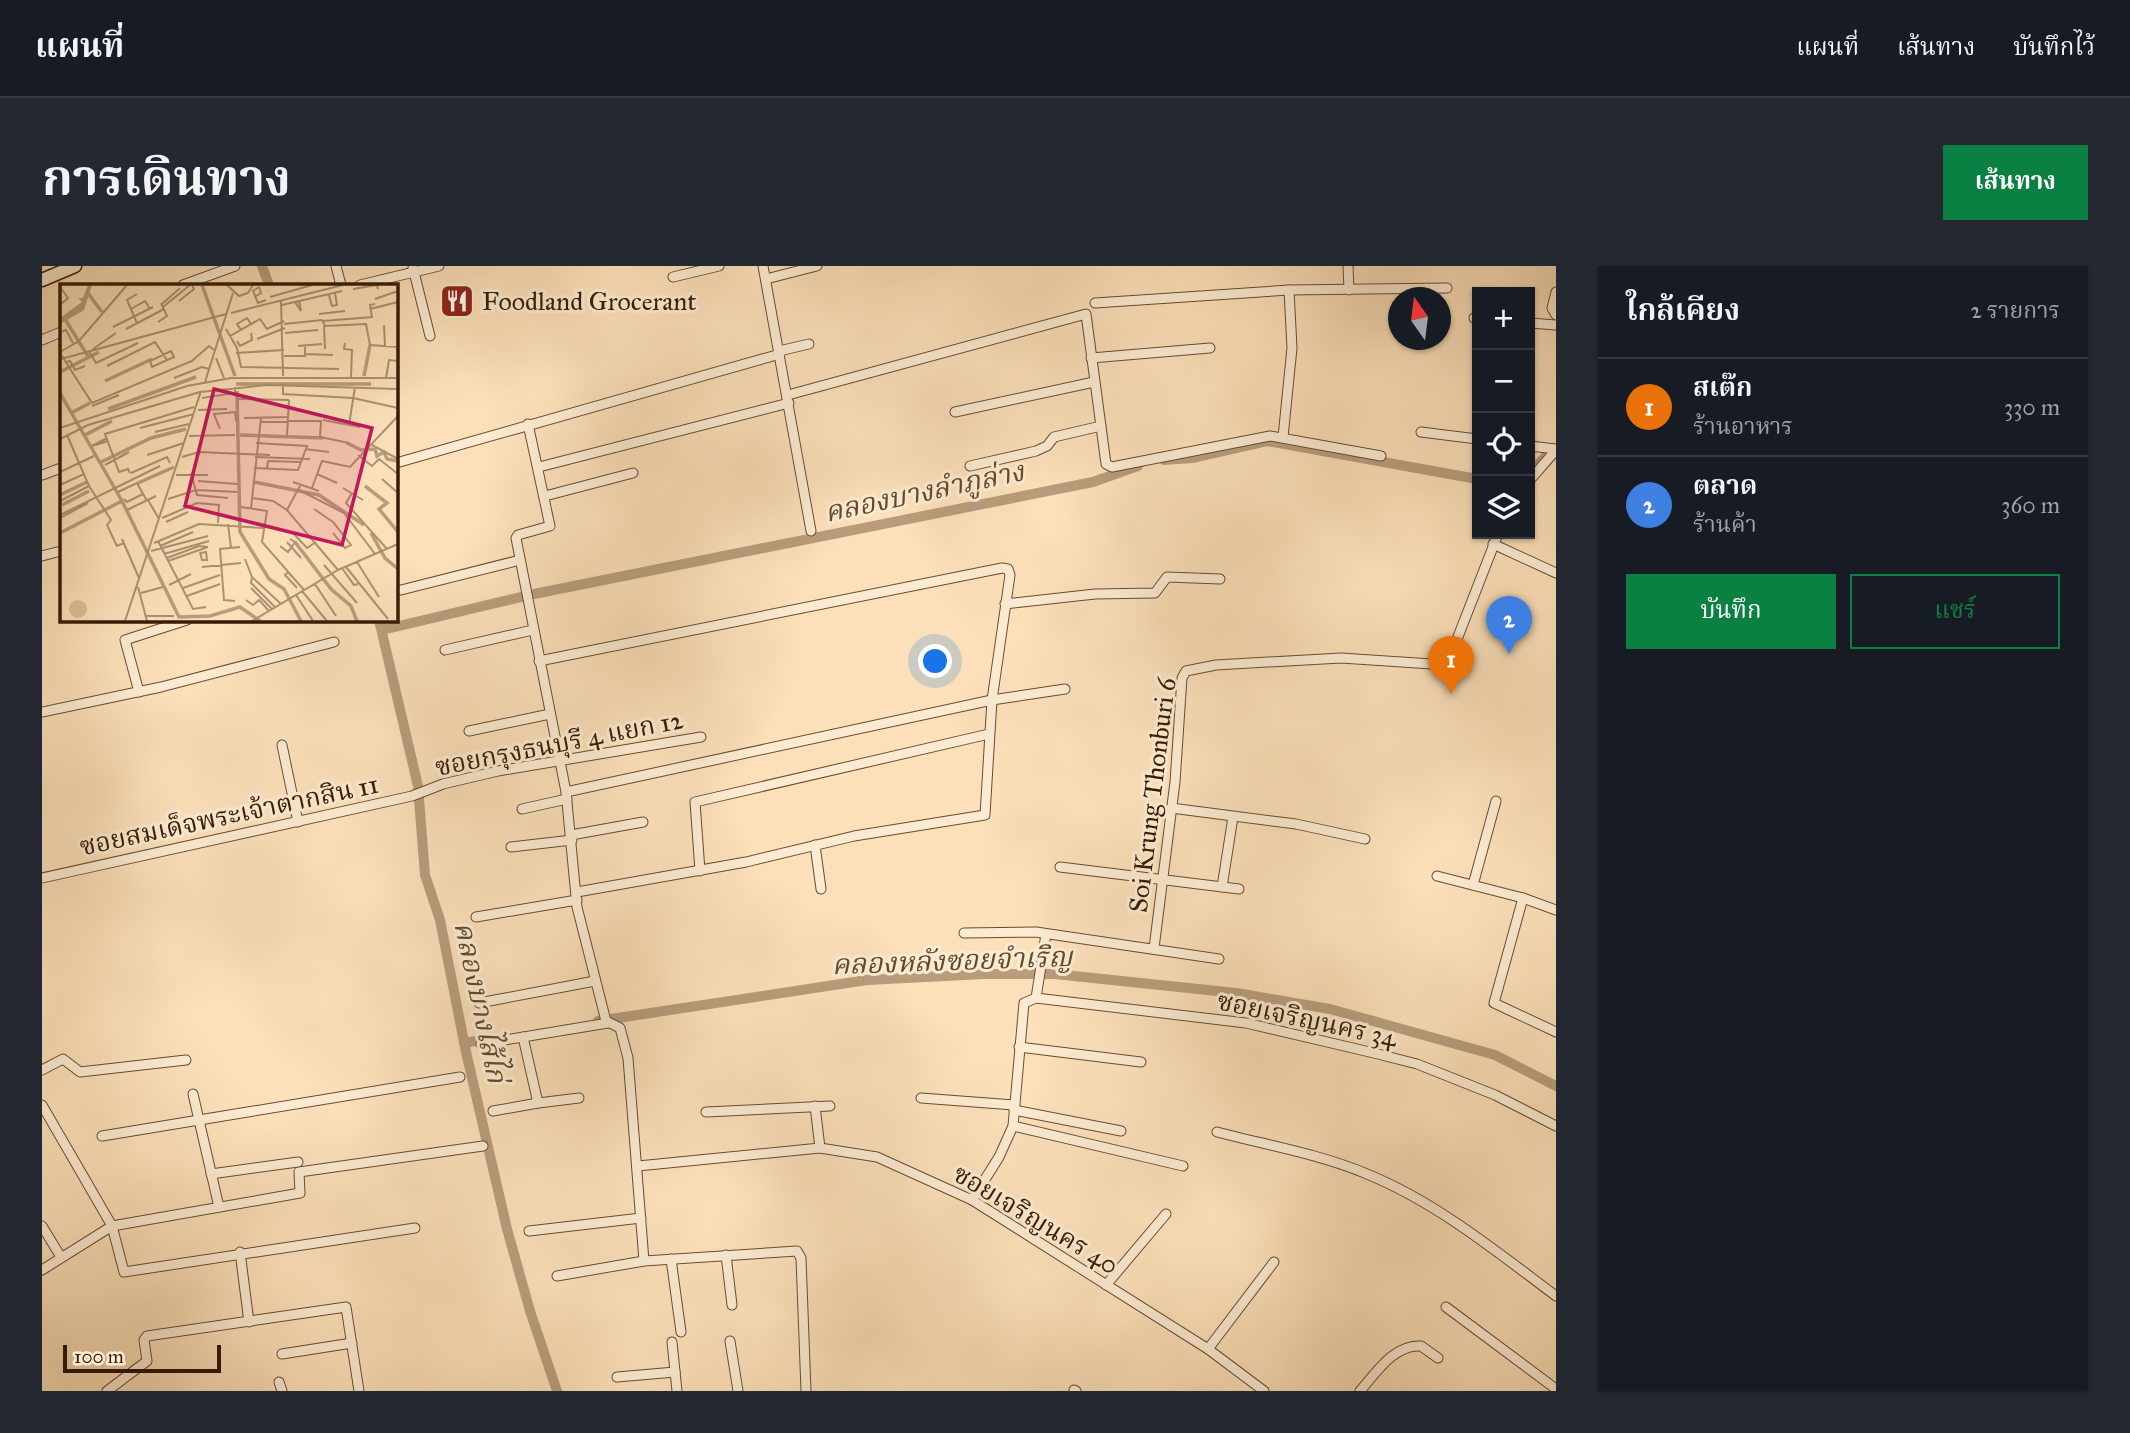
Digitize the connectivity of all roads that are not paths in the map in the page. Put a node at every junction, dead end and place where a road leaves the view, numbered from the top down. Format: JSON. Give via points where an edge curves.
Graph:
{"nodes":[{"id":1,"x":75,"y":266,"type":"edge"},
{"id":2,"x":235,"y":266,"type":"edge"},
{"id":3,"x":336,"y":266,"type":"edge"},
{"id":4,"x":439,"y":266,"type":"edge"},
{"id":5,"x":719,"y":266,"type":"edge"},
{"id":6,"x":763,"y":266,"type":"edge"},
{"id":7,"x":817,"y":266,"type":"edge"},
{"id":8,"x":1348,"y":266,"type":"edge"},
{"id":9,"x":413,"y":269,"type":"edge"},
{"id":10,"x":673,"y":277,"type":"dead end"},
{"id":11,"x":766,"y":279,"type":"junction"},
{"id":12,"x":42,"y":280,"type":"edge"},
{"id":13,"x":186,"y":284,"type":"edge"},
{"id":14,"x":341,"y":284,"type":"edge"},
{"id":15,"x":363,"y":284,"type":"edge"},
{"id":16,"x":1349,"y":289,"type":"junction"},
{"id":17,"x":1388,"y":289,"type":"edge"},
{"id":18,"x":1289,"y":290,"type":"junction"},
{"id":19,"x":1556,"y":292,"type":"edge"},
{"id":20,"x":1095,"y":303,"type":"dead end"},
{"id":21,"x":1556,"y":315,"type":"edge"},
{"id":22,"x":1535,"y":324,"type":"edge"},
{"id":23,"x":1556,"y":326,"type":"edge"},
{"id":24,"x":60,"y":332,"type":"edge"},
{"id":25,"x":430,"y":336,"type":"dead end"},
{"id":26,"x":42,"y":340,"type":"edge"},
{"id":27,"x":809,"y":344,"type":"dead end"},
{"id":28,"x":1210,"y":348,"type":"dead end"},
{"id":29,"x":780,"y":353,"type":"junction"},
{"id":30,"x":1091,"y":358,"type":"junction"},
{"id":31,"x":1094,"y":382,"type":"junction"},
{"id":32,"x":789,"y":399,"type":"junction"},
{"id":33,"x":955,"y":412,"type":"dead end"},
{"id":34,"x":528,"y":424,"type":"junction"},
{"id":35,"x":1101,"y":426,"type":"junction"},
{"id":36,"x":1421,"y":432,"type":"dead end"},
{"id":37,"x":1283,"y":437,"type":"junction"},
{"id":38,"x":1472,"y":438,"type":"edge"},
{"id":39,"x":1535,"y":447,"type":"edge"},
{"id":40,"x":1554,"y":453,"type":"edge"},
{"id":41,"x":1381,"y":456,"type":"dead end"},
{"id":42,"x":397,"y":463,"type":"edge"},
{"id":43,"x":970,"y":466,"type":"dead end"},
{"id":44,"x":539,"y":467,"type":"junction"},
{"id":45,"x":60,"y":468,"type":"edge"},
{"id":46,"x":633,"y":472,"type":"dead end"},
{"id":47,"x":42,"y":475,"type":"edge"},
{"id":48,"x":1534,"y":476,"type":"edge"},
{"id":49,"x":545,"y":496,"type":"junction"},
{"id":50,"x":811,"y":531,"type":"dead end"},
{"id":51,"x":1495,"y":539,"type":"edge"},
{"id":52,"x":1493,"y":544,"type":"junction"},
{"id":53,"x":60,"y":551,"type":"edge"},
{"id":54,"x":42,"y":556,"type":"edge"},
{"id":55,"x":520,"y":560,"type":"junction"},
{"id":56,"x":1556,"y":573,"type":"edge"},
{"id":57,"x":1220,"y":579,"type":"dead end"},
{"id":58,"x":401,"y":590,"type":"dead end"},
{"id":59,"x":1005,"y":604,"type":"junction"},
{"id":60,"x":183,"y":621,"type":"edge"},
{"id":61,"x":533,"y":630,"type":"junction"},
{"id":62,"x":334,"y":642,"type":"dead end"},
{"id":63,"x":445,"y":650,"type":"dead end"},
{"id":64,"x":539,"y":661,"type":"junction"},
{"id":65,"x":1065,"y":689,"type":"dead end"},
{"id":66,"x":139,"y":692,"type":"junction"},
{"id":67,"x":992,"y":700,"type":"junction"},
{"id":68,"x":42,"y":712,"type":"edge"},
{"id":69,"x":550,"y":714,"type":"junction"},
{"id":70,"x":469,"y":731,"type":"dead end"},
{"id":71,"x":989,"y":734,"type":"junction"},
{"id":72,"x":701,"y":737,"type":"dead end"},
{"id":73,"x":282,"y":745,"type":"dead end"},
{"id":74,"x":560,"y":761,"type":"junction"},
{"id":75,"x":425,"y":790,"type":"joint"},
{"id":76,"x":567,"y":795,"type":"junction"},
{"id":77,"x":1496,"y":801,"type":"dead end"},
{"id":78,"x":1171,"y":808,"type":"junction"},
{"id":79,"x":522,"y":809,"type":"dead end"},
{"id":80,"x":1233,"y":817,"type":"junction"},
{"id":81,"x":298,"y":822,"type":"junction"},
{"id":82,"x":643,"y":822,"type":"dead end"},
{"id":83,"x":571,"y":837,"type":"junction"},
{"id":84,"x":1365,"y":839,"type":"dead end"},
{"id":85,"x":815,"y":845,"type":"junction"},
{"id":86,"x":511,"y":847,"type":"dead end"},
{"id":87,"x":1060,"y":867,"type":"dead end"},
{"id":88,"x":700,"y":870,"type":"junction"},
{"id":89,"x":1437,"y":876,"type":"dead end"},
{"id":90,"x":42,"y":878,"type":"edge"},
{"id":91,"x":1163,"y":879,"type":"junction"},
{"id":92,"x":1473,"y":885,"type":"junction"},
{"id":93,"x":1222,"y":887,"type":"junction"},
{"id":94,"x":1239,"y":889,"type":"dead end"},
{"id":95,"x":821,"y":890,"type":"dead end"},
{"id":96,"x":577,"y":896,"type":"junction"},
{"id":97,"x":1523,"y":898,"type":"junction"},
{"id":98,"x":1556,"y":910,"type":"edge"},
{"id":99,"x":476,"y":917,"type":"dead end"},
{"id":100,"x":964,"y":933,"type":"dead end"},
{"id":101,"x":1046,"y":934,"type":"junction"},
{"id":102,"x":1154,"y":948,"type":"junction"},
{"id":103,"x":1219,"y":959,"type":"dead end"},
{"id":104,"x":595,"y":981,"type":"junction"},
{"id":105,"x":1036,"y":998,"type":"junction"},
{"id":106,"x":479,"y":1003,"type":"dead end"},
{"id":107,"x":606,"y":1019,"type":"junction"},
{"id":108,"x":1556,"y":1032,"type":"edge"},
{"id":109,"x":523,"y":1037,"type":"junction"},
{"id":110,"x":481,"y":1044,"type":"dead end"},
{"id":111,"x":1019,"y":1047,"type":"junction"},
{"id":112,"x":186,"y":1060,"type":"dead end"},
{"id":113,"x":1141,"y":1062,"type":"dead end"},
{"id":114,"x":42,"y":1070,"type":"edge"},
{"id":115,"x":460,"y":1077,"type":"dead end"},
{"id":116,"x":193,"y":1094,"type":"dead end"},
{"id":117,"x":579,"y":1098,"type":"dead end"},
{"id":118,"x":921,"y":1098,"type":"dead end"},
{"id":119,"x":538,"y":1103,"type":"junction"},
{"id":120,"x":42,"y":1105,"type":"edge"},
{"id":121,"x":815,"y":1105,"type":"junction"},
{"id":122,"x":830,"y":1106,"type":"dead end"},
{"id":123,"x":1014,"y":1107,"type":"junction"},
{"id":124,"x":493,"y":1111,"type":"dead end"},
{"id":125,"x":706,"y":1112,"type":"dead end"},
{"id":126,"x":197,"y":1120,"type":"junction"},
{"id":127,"x":1013,"y":1126,"type":"junction"},
{"id":128,"x":1556,"y":1126,"type":"edge"},
{"id":129,"x":1121,"y":1131,"type":"dead end"},
{"id":130,"x":1217,"y":1132,"type":"dead end"},
{"id":131,"x":102,"y":1136,"type":"dead end"},
{"id":132,"x":483,"y":1146,"type":"dead end"},
{"id":133,"x":820,"y":1149,"type":"junction"},
{"id":134,"x":298,"y":1162,"type":"dead end"},
{"id":135,"x":638,"y":1166,"type":"junction"},
{"id":136,"x":1183,"y":1166,"type":"dead end"},
{"id":137,"x":211,"y":1174,"type":"junction"},
{"id":138,"x":972,"y":1200,"type":"junction"},
{"id":139,"x":219,"y":1207,"type":"junction"},
{"id":140,"x":1166,"y":1214,"type":"dead end"},
{"id":141,"x":641,"y":1219,"type":"junction"},
{"id":142,"x":42,"y":1226,"type":"edge"},
{"id":143,"x":112,"y":1226,"type":"junction"},
{"id":144,"x":415,"y":1228,"type":"dead end"},
{"id":145,"x":529,"y":1231,"type":"dead end"},
{"id":146,"x":240,"y":1252,"type":"junction"},
{"id":147,"x":726,"y":1255,"type":"junction"},
{"id":148,"x":61,"y":1257,"type":"junction"},
{"id":149,"x":671,"y":1259,"type":"junction"},
{"id":150,"x":644,"y":1261,"type":"junction"},
{"id":151,"x":1274,"y":1262,"type":"dead end"},
{"id":152,"x":42,"y":1269,"type":"edge"},
{"id":153,"x":557,"y":1276,"type":"dead end"},
{"id":154,"x":1106,"y":1285,"type":"junction"},
{"id":155,"x":1556,"y":1296,"type":"edge"},
{"id":156,"x":732,"y":1305,"type":"dead end"},
{"id":157,"x":1446,"y":1307,"type":"dead end"},
{"id":158,"x":249,"y":1322,"type":"junction"},
{"id":159,"x":681,"y":1332,"type":"dead end"},
{"id":160,"x":672,"y":1342,"type":"dead end"},
{"id":161,"x":730,"y":1342,"type":"dead end"},
{"id":162,"x":352,"y":1343,"type":"junction"},
{"id":163,"x":1208,"y":1349,"type":"junction"},
{"id":164,"x":282,"y":1354,"type":"dead end"},
{"id":165,"x":1438,"y":1358,"type":"dead end"},
{"id":166,"x":675,"y":1372,"type":"junction"},
{"id":167,"x":617,"y":1377,"type":"dead end"},
{"id":168,"x":1556,"y":1389,"type":"edge"},
{"id":169,"x":107,"y":1391,"type":"edge"},
{"id":170,"x":359,"y":1391,"type":"edge"},
{"id":171,"x":677,"y":1391,"type":"edge"},
{"id":172,"x":738,"y":1391,"type":"edge"},
{"id":173,"x":806,"y":1391,"type":"edge"},
{"id":174,"x":1264,"y":1391,"type":"edge"},
{"id":175,"x":1360,"y":1391,"type":"edge"}],
"edges":[{"from":1,"to":12,"type":"main road"},
{"from":2,"to":13,"type":"street"},
{"from":3,"to":14,"type":"street"},
{"from":4,"to":9,"type":"street"},
{"from":5,"to":10,"type":"street"},
{"from":6,"to":11,"type":"street"},
{"from":7,"to":11,"type":"street"},
{"from":8,"to":16,"type":"street"},
{"from":9,"to":15,"type":"street"},
{"from":9,"to":25,"type":"street"},
{"from":11,"to":29,"type":"street"},
{"from":16,"to":17,"type":"street"},
{"from":16,"to":18,"type":"street"},
{"from":18,"to":20,"type":"street"},
{"from":18,"to":37,"type":"street","via":[[1292,348]]},
{"from":19,"to":21,"type":"street","via":[[1552,308]]},
{"from":22,"to":23,"type":"street"},
{"from":24,"to":26,"type":"street"},
{"from":27,"to":29,"type":"street"},
{"from":28,"to":30,"type":"street"},
{"from":29,"to":32,"type":"street"},
{"from":29,"to":34,"type":"street"},
{"from":30,"to":31,"type":"street"},
{"from":30,"to":32,"type":"street","via":[[1086,314]]},
{"from":31,"to":33,"type":"street"},
{"from":31,"to":35,"type":"street"},
{"from":32,"to":44,"type":"street"},
{"from":32,"to":50,"type":"street"},
{"from":34,"to":42,"type":"street"},
{"from":34,"to":44,"type":"street"},
{"from":35,"to":37,"type":"street","via":[[1106,464],[1112,467],[1261,437]]},
{"from":35,"to":43,"type":"street","via":[[1054,437],[1036,451]]},
{"from":36,"to":38,"type":"street"},
{"from":37,"to":41,"type":"street"},
{"from":39,"to":40,"type":"street"},
{"from":40,"to":48,"type":"street"},
{"from":44,"to":49,"type":"street"},
{"from":45,"to":47,"type":"street"},
{"from":46,"to":49,"type":"street"},
{"from":49,"to":55,"type":"street","via":[[550,526],[516,536]]},
{"from":51,"to":52,"type":"street","name":"Soi Krung Thonburi 6"},
{"from":52,"to":56,"type":"street"},
{"from":52,"to":78,"type":"street","name":"Soi Krung Thonburi 6","via":[[1447,665],[1340,659],[1188,669],[1182,678]]},
{"from":53,"to":54,"type":"street"},
{"from":55,"to":58,"type":"street"},
{"from":55,"to":61,"type":"street"},
{"from":57,"to":59,"type":"street","via":[[1167,577],[1154,593]]},
{"from":59,"to":64,"type":"street","via":[[1010,575],[1005,568]]},
{"from":59,"to":67,"type":"street"},
{"from":60,"to":66,"type":"street","via":[[125,640]]},
{"from":61,"to":63,"type":"street"},
{"from":61,"to":64,"type":"street"},
{"from":62,"to":66,"type":"street"},
{"from":64,"to":69,"type":"street"},
{"from":65,"to":67,"type":"street"},
{"from":66,"to":68,"type":"street"},
{"from":67,"to":71,"type":"street"},
{"from":67,"to":76,"type":"street"},
{"from":69,"to":70,"type":"street"},
{"from":69,"to":74,"type":"street"},
{"from":71,"to":85,"type":"street","via":[[985,815]]},
{"from":71,"to":88,"type":"street","via":[[695,803]]},
{"from":72,"to":74,"type":"street","name":"ซอยกรุงธนบุรี 4 แยก 12"},
{"from":73,"to":81,"type":"street"},
{"from":74,"to":75,"type":"street","name":"ซอยกรุงธนบุรี 4 แยก 12"},
{"from":74,"to":76,"type":"street"},
{"from":75,"to":81,"type":"street","name":"ซอยสมเด็จพระเจ้าตากสิน 11"},
{"from":76,"to":79,"type":"street"},
{"from":76,"to":83,"type":"street"},
{"from":77,"to":92,"type":"street"},
{"from":78,"to":80,"type":"street"},
{"from":78,"to":91,"type":"street","name":"Soi Krung Thonburi 6"},
{"from":80,"to":84,"type":"street"},
{"from":80,"to":93,"type":"street"},
{"from":81,"to":90,"type":"street","name":"ซอยสมเด็จพระเจ้าตากสิน 11"},
{"from":82,"to":83,"type":"street"},
{"from":83,"to":86,"type":"street"},
{"from":83,"to":96,"type":"street"},
{"from":85,"to":88,"type":"street"},
{"from":85,"to":95,"type":"street"},
{"from":87,"to":91,"type":"street"},
{"from":88,"to":96,"type":"street"},
{"from":89,"to":92,"type":"street"},
{"from":91,"to":93,"type":"street"},
{"from":91,"to":102,"type":"street","name":"Soi Krung Thonburi 6"},
{"from":92,"to":97,"type":"street"},
{"from":93,"to":94,"type":"street"},
{"from":96,"to":99,"type":"street"},
{"from":96,"to":104,"type":"street"},
{"from":97,"to":98,"type":"street"},
{"from":97,"to":108,"type":"street","via":[[1494,1003]]},
{"from":100,"to":101,"type":"street","name":"Soi Krung Thonburi 6"},
{"from":101,"to":102,"type":"street","name":"Soi Krung Thonburi 6"},
{"from":101,"to":105,"type":"street"},
{"from":102,"to":103,"type":"street","name":"Soi Krung Thonburi 6"},
{"from":104,"to":106,"type":"street"},
{"from":104,"to":107,"type":"street"},
{"from":105,"to":111,"type":"street","via":[[1024,1003]]},
{"from":105,"to":128,"type":"street","name":"ซอยเจริญนคร 34","via":[[1246,1023],[1374,1053],[1417,1064],[1495,1095]]},
{"from":107,"to":109,"type":"street"},
{"from":107,"to":135,"type":"street","via":[[620,1028],[628,1058]]},
{"from":109,"to":110,"type":"street"},
{"from":109,"to":119,"type":"street"},
{"from":111,"to":113,"type":"street"},
{"from":111,"to":123,"type":"street"},
{"from":112,"to":114,"type":"street","via":[[80,1072],[64,1059]]},
{"from":115,"to":126,"type":"street"},
{"from":116,"to":126,"type":"street"},
{"from":117,"to":119,"type":"street"},
{"from":118,"to":123,"type":"street"},
{"from":119,"to":124,"type":"street"},
{"from":120,"to":143,"type":"street"},
{"from":121,"to":122,"type":"street"},
{"from":121,"to":125,"type":"street"},
{"from":121,"to":133,"type":"street"},
{"from":123,"to":127,"type":"street"},
{"from":123,"to":129,"type":"street"},
{"from":126,"to":131,"type":"street"},
{"from":126,"to":137,"type":"street"},
{"from":127,"to":136,"type":"street"},
{"from":127,"to":138,"type":"street"},
{"from":130,"to":155,"type":"street","via":[[1369,1174],[1421,1201]]},
{"from":132,"to":139,"type":"street","via":[[299,1172],[300,1193]]},
{"from":133,"to":135,"type":"street","name":"ซอยเจริญนคร 40"},
{"from":133,"to":138,"type":"street","name":"ซอยเจริญนคร 40","via":[[877,1157]]},
{"from":134,"to":137,"type":"street"},
{"from":135,"to":141,"type":"street"},
{"from":137,"to":139,"type":"street"},
{"from":138,"to":154,"type":"street","name":"ซอยเจริญนคร 40"},
{"from":139,"to":143,"type":"street"},
{"from":140,"to":154,"type":"street"},
{"from":141,"to":145,"type":"street"},
{"from":141,"to":150,"type":"street"},
{"from":142,"to":148,"type":"street"},
{"from":143,"to":146,"type":"street","via":[[124,1272]]},
{"from":143,"to":148,"type":"street"},
{"from":144,"to":146,"type":"street"},
{"from":146,"to":158,"type":"street"},
{"from":147,"to":149,"type":"street"},
{"from":147,"to":156,"type":"street"},
{"from":147,"to":173,"type":"street","via":[[794,1250],[800,1255]]},
{"from":148,"to":152,"type":"street"},
{"from":149,"to":150,"type":"street"},
{"from":149,"to":159,"type":"street"},
{"from":150,"to":153,"type":"street"},
{"from":151,"to":163,"type":"street"},
{"from":154,"to":163,"type":"street","name":"ซอยเจริญนคร 40"},
{"from":157,"to":168,"type":"street"},
{"from":158,"to":162,"type":"street","via":[[346,1307]]},
{"from":158,"to":169,"type":"street","via":[[147,1336],[147,1361]]},
{"from":160,"to":166,"type":"street"},
{"from":161,"to":172,"type":"street"},
{"from":162,"to":164,"type":"street"},
{"from":162,"to":170,"type":"street"},
{"from":163,"to":174,"type":"street","name":"ซอยเจริญนคร 40"},
{"from":165,"to":175,"type":"street","via":[[1421,1346],[1404,1349]]},
{"from":166,"to":167,"type":"street"},
{"from":166,"to":171,"type":"street"}]}
